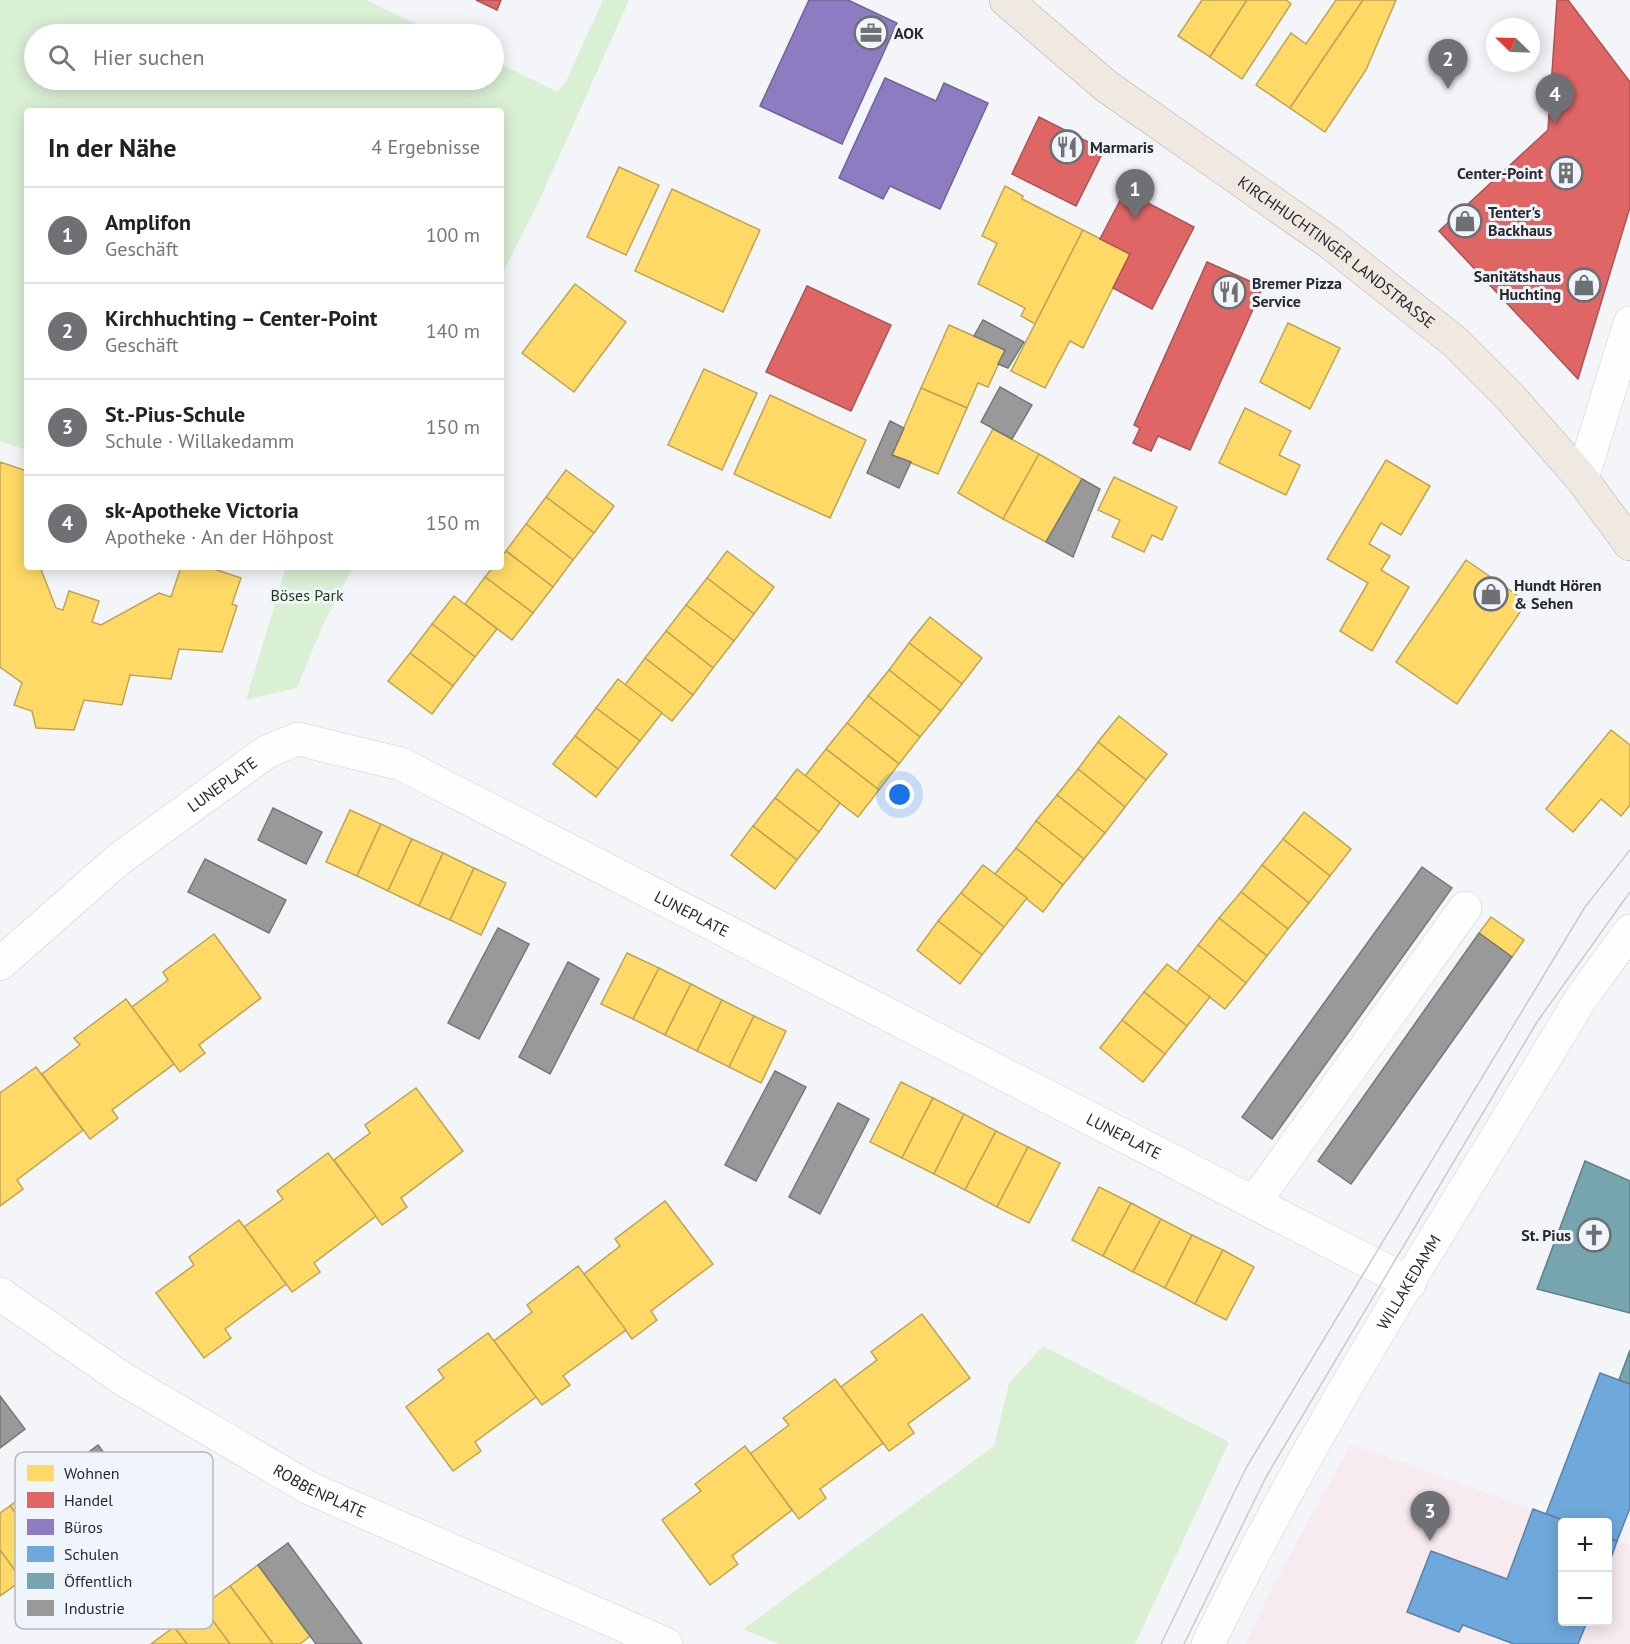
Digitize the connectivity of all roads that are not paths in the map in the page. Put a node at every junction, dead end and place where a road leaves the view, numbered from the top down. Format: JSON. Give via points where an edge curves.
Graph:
{"nodes":[{"id":1,"x":1006,"y":0,"type":"edge"},
{"id":2,"x":1630,"y":323,"type":"edge"},
{"id":3,"x":1582,"y":479,"type":"junction"},
{"id":4,"x":1630,"y":544,"type":"edge"},
{"id":5,"x":1465,"y":908,"type":"dead end"},
{"id":6,"x":1630,"y":931,"type":"edge"},
{"id":7,"x":0,"y":964,"type":"edge"},
{"id":8,"x":1254,"y":1203,"type":"junction"},
{"id":9,"x":1410,"y":1283,"type":"junction"},
{"id":10,"x":0,"y":1294,"type":"edge"},
{"id":11,"x":666,"y":1644,"type":"edge"},
{"id":12,"x":1208,"y":1644,"type":"edge"}],
"edges":[{"from":1,"to":3,"type":"main road","name":"KIRCHHUCHTINGER LANDSTRASSE","via":[[1106,86],[1329,242],[1446,334],[1511,398]]},
{"from":2,"to":3,"type":"street"},
{"from":3,"to":4,"type":"main road","name":"KIRCHHUCHTINGER LANDSTRASSE"},
{"from":5,"to":8,"type":"street"},
{"from":6,"to":9,"type":"street","name":"WILLAKEDAMM","via":[[1580,1000]]},
{"from":7,"to":8,"type":"street","name":"LUNEPLATE","via":[[119,859],[268,751],[298,740],[401,764]]},
{"from":8,"to":9,"type":"street","name":"LUNEPLATE"},
{"from":9,"to":12,"type":"street","name":"WILLAKEDAMM","via":[[1259,1539]]},
{"from":10,"to":11,"type":"street","name":"ROBBENPLATE","via":[[123,1379],[309,1488]]}]}
